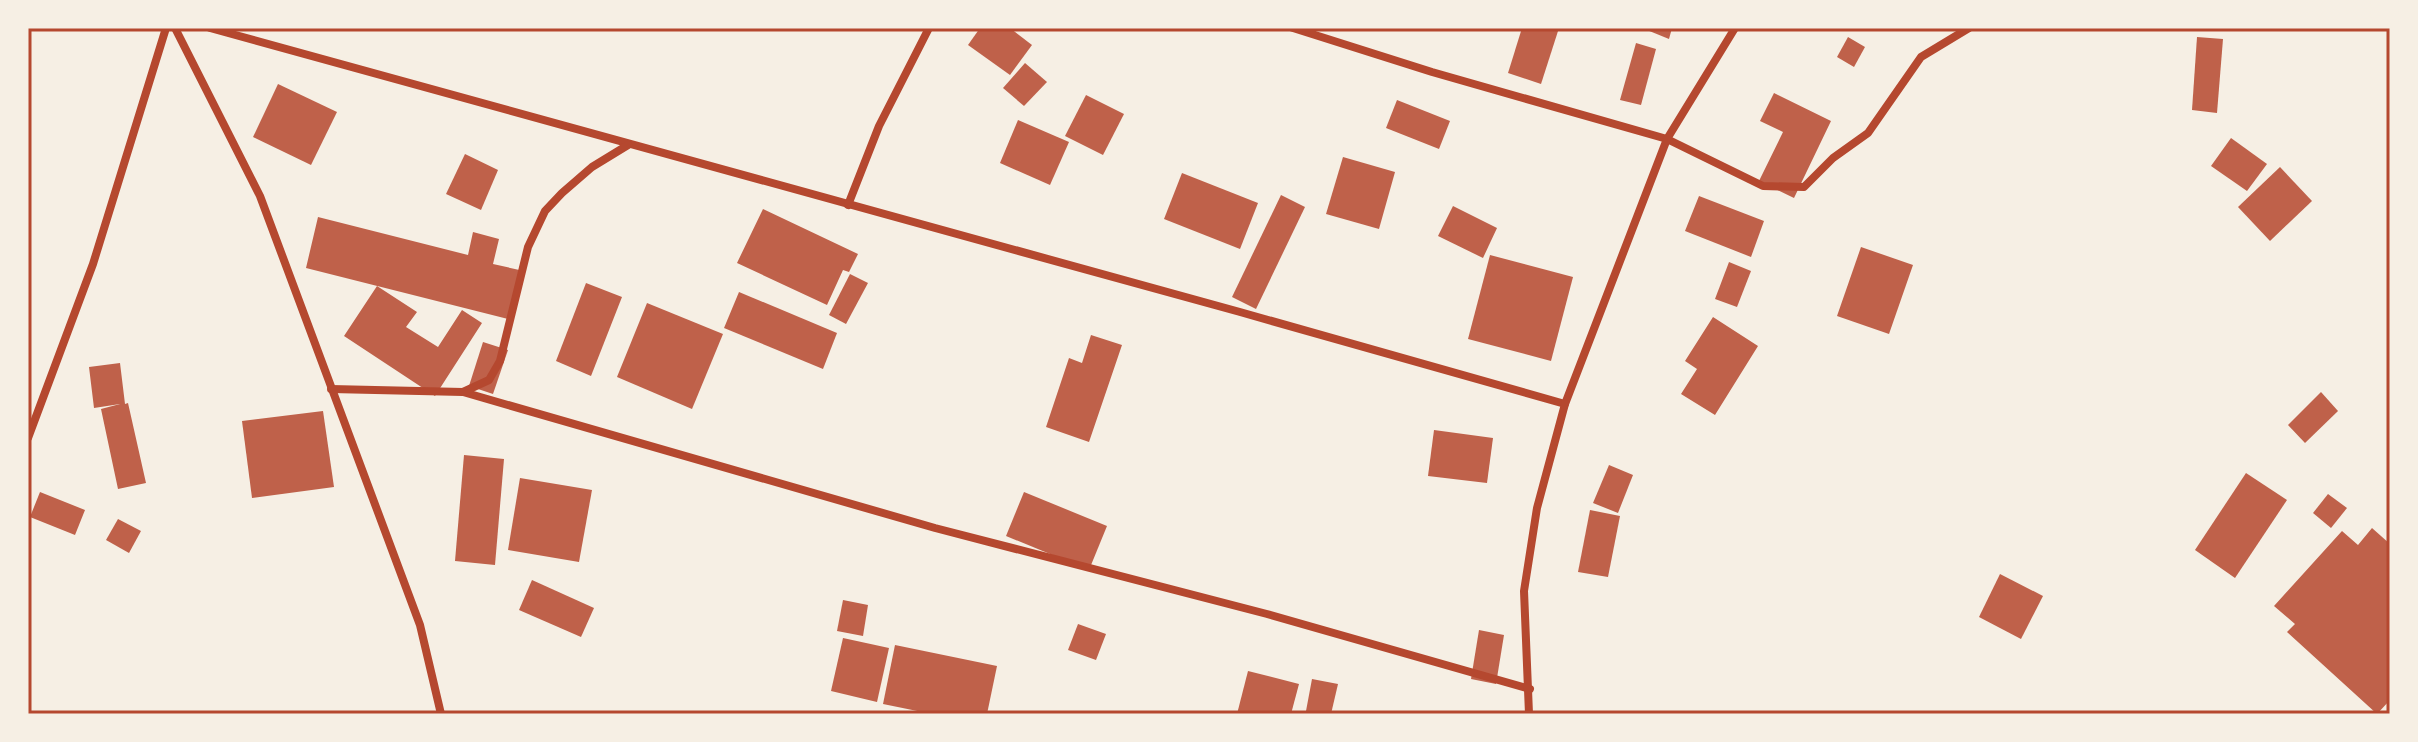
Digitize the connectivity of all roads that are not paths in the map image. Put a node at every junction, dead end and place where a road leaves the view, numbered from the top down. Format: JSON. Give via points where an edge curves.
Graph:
{"nodes":[{"id":1,"x":166,"y":28,"type":"edge"},
{"id":2,"x":175,"y":28,"type":"edge"},
{"id":3,"x":210,"y":28,"type":"edge"},
{"id":4,"x":929,"y":28,"type":"edge"},
{"id":5,"x":1293,"y":28,"type":"edge"},
{"id":6,"x":1735,"y":28,"type":"edge"},
{"id":7,"x":1969,"y":28,"type":"edge"},
{"id":8,"x":1667,"y":139,"type":"junction"},
{"id":9,"x":628,"y":145,"type":"junction"},
{"id":10,"x":848,"y":205,"type":"junction"},
{"id":11,"x":331,"y":389,"type":"junction"},
{"id":12,"x":463,"y":392,"type":"junction"},
{"id":13,"x":1565,"y":404,"type":"junction"},
{"id":14,"x":28,"y":438,"type":"edge"},
{"id":15,"x":1530,"y":689,"type":"junction"},
{"id":16,"x":441,"y":714,"type":"edge"},
{"id":17,"x":1529,"y":714,"type":"edge"}],
"edges":[{"from":1,"to":14,"type":"street","via":[[93,264]]},
{"from":2,"to":11,"type":"street","via":[[260,196]]},
{"from":3,"to":9,"type":"street"},
{"from":4,"to":10,"type":"street","via":[[879,126]]},
{"from":5,"to":8,"type":"street"},
{"from":6,"to":8,"type":"street"},
{"from":7,"to":8,"type":"street","via":[[1921,57],[1868,133],[1804,187],[1763,186]]},
{"from":8,"to":13,"type":"street"},
{"from":9,"to":10,"type":"street"},
{"from":9,"to":12,"type":"street","via":[[592,167],[545,211],[528,247],[500,361],[489,380]]},
{"from":10,"to":13,"type":"street"},
{"from":11,"to":12,"type":"street"},
{"from":11,"to":16,"type":"street","via":[[420,625]]},
{"from":12,"to":15,"type":"street","via":[[935,528]]},
{"from":13,"to":15,"type":"street","via":[[1537,508],[1524,591]]},
{"from":15,"to":17,"type":"street"}]}
